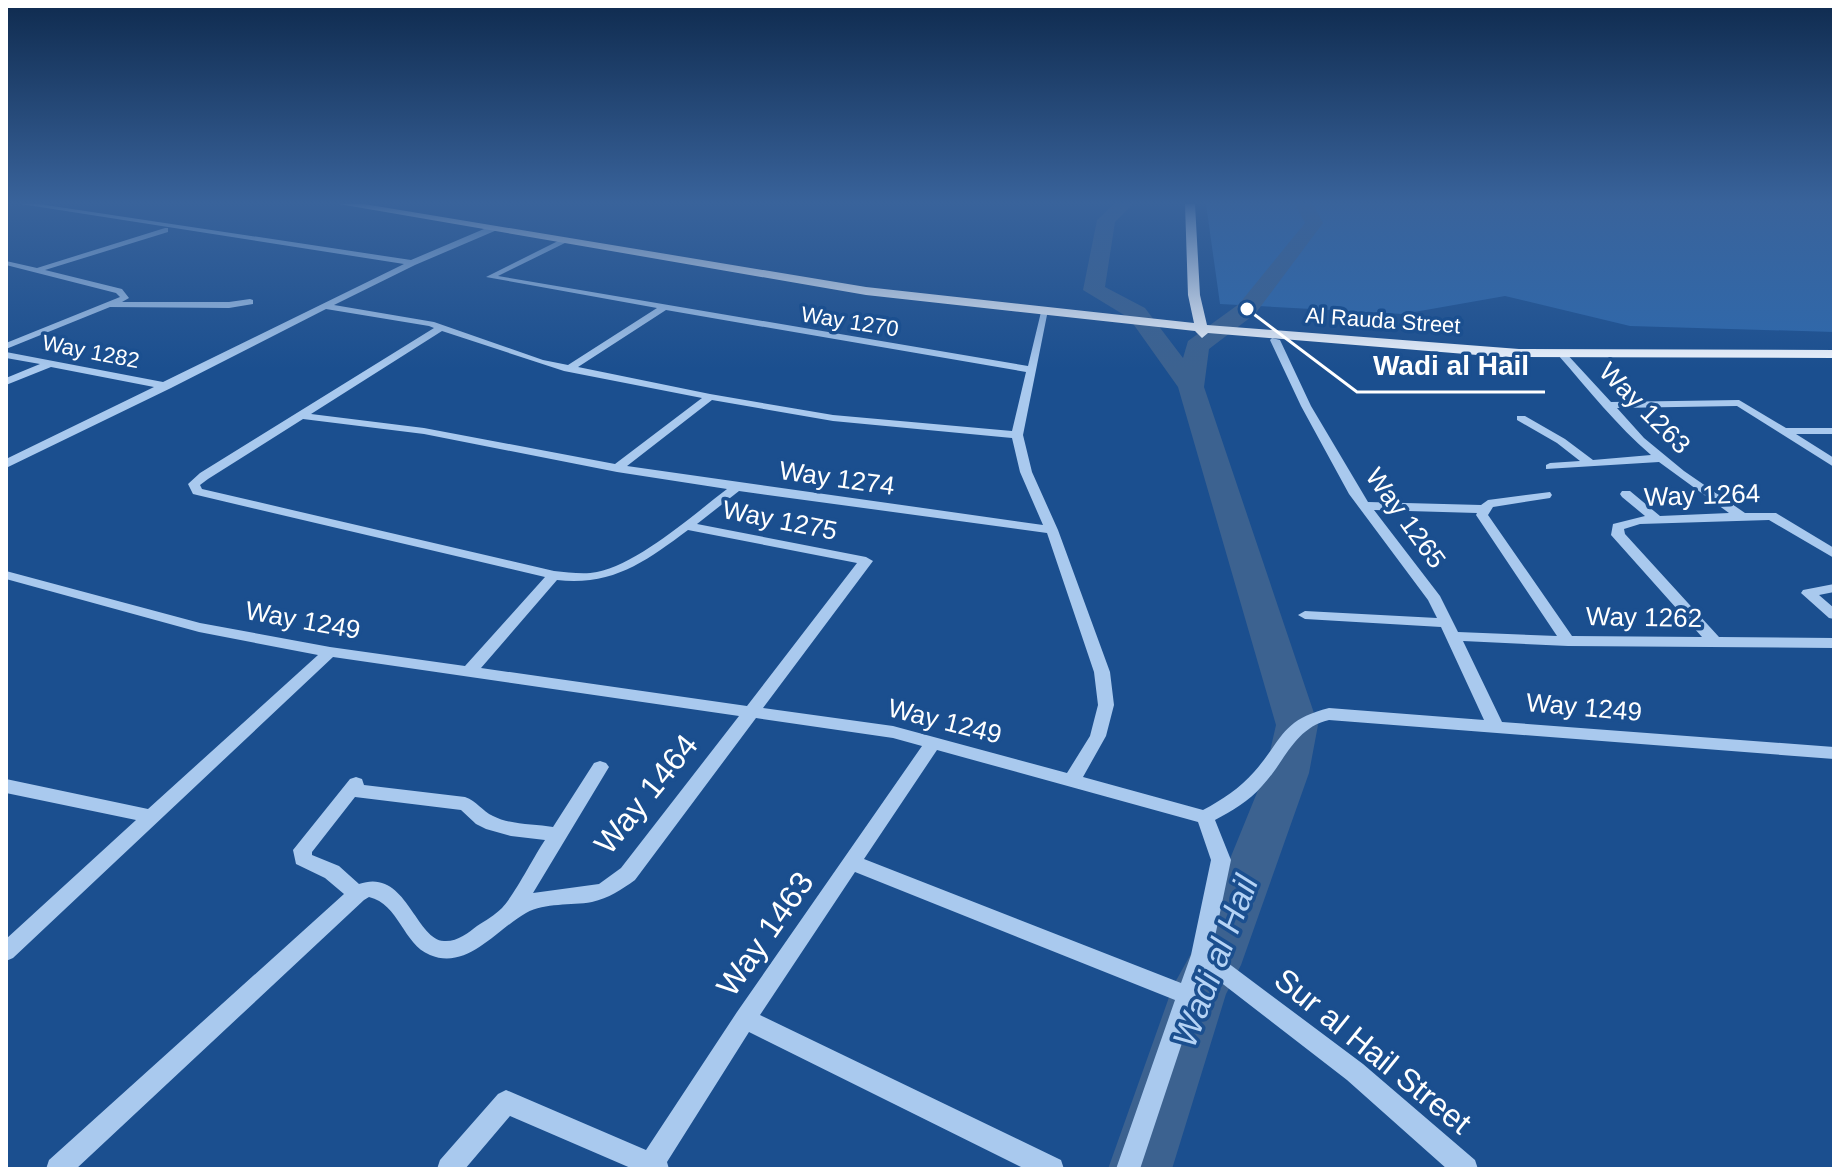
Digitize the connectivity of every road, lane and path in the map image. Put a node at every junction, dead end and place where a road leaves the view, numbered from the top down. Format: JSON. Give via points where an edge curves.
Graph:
{"nodes":[{"id":1,"x":71,"y":259,"type":"edge"},
{"id":2,"x":389,"y":259,"type":"edge"},
{"id":3,"x":422,"y":259,"type":"edge"},
{"id":4,"x":526,"y":259,"type":"edge"},
{"id":5,"x":676,"y":259,"type":"edge"},
{"id":6,"x":1192,"y":259,"type":"edge"},
{"id":7,"x":6,"y":263,"type":"edge"},
{"id":8,"x":412,"y":263,"type":"junction"},
{"id":9,"x":39,"y":269,"type":"junction"},
{"id":10,"x":250,"y":302,"type":"dead end"},
{"id":11,"x":113,"y":305,"type":"junction"},
{"id":12,"x":324,"y":306,"type":"junction"},
{"id":13,"x":663,"y":308,"type":"junction"},
{"id":14,"x":1044,"y":315,"type":"junction"},
{"id":15,"x":1196,"y":325,"type":"junction"},
{"id":16,"x":441,"y":328,"type":"junction"},
{"id":17,"x":1275,"y":340,"type":"junction"},
{"id":18,"x":6,"y":346,"type":"edge"},
{"id":19,"x":1515,"y":352,"type":"junction"},
{"id":20,"x":1561,"y":353,"type":"junction"},
{"id":21,"x":1834,"y":354,"type":"edge"},
{"id":22,"x":6,"y":355,"type":"edge"},
{"id":23,"x":49,"y":364,"type":"junction"},
{"id":24,"x":568,"y":369,"type":"junction"},
{"id":25,"x":1031,"y":370,"type":"junction"},
{"id":26,"x":6,"y":382,"type":"edge"},
{"id":27,"x":168,"y":387,"type":"junction"},
{"id":28,"x":710,"y":397,"type":"junction"},
{"id":29,"x":1608,"y":405,"type":"junction"},
{"id":30,"x":303,"y":416,"type":"junction"},
{"id":31,"x":1521,"y":418,"type":"dead end"},
{"id":32,"x":1784,"y":431,"type":"junction"},
{"id":33,"x":1834,"y":431,"type":"edge"},
{"id":34,"x":1017,"y":435,"type":"junction"},
{"id":35,"x":1662,"y":458,"type":"junction"},
{"id":36,"x":1834,"y":463,"type":"edge"},
{"id":37,"x":6,"y":464,"type":"edge"},
{"id":38,"x":1591,"y":464,"type":"junction"},
{"id":39,"x":1550,"y":467,"type":"dead end"},
{"id":40,"x":617,"y":468,"type":"junction"},
{"id":41,"x":737,"y":487,"type":"junction"},
{"id":42,"x":1626,"y":494,"type":"dead end"},
{"id":43,"x":1546,"y":495,"type":"dead end"},
{"id":44,"x":1363,"y":506,"type":"junction"},
{"id":45,"x":1483,"y":509,"type":"junction"},
{"id":46,"x":1741,"y":516,"type":"junction"},
{"id":47,"x":1655,"y":518,"type":"junction"},
{"id":48,"x":686,"y":526,"type":"junction"},
{"id":49,"x":1052,"y":530,"type":"junction"},
{"id":50,"x":1834,"y":554,"type":"edge"},
{"id":51,"x":866,"y":561,"type":"joint"},
{"id":52,"x":6,"y":575,"type":"edge"},
{"id":53,"x":554,"y":575,"type":"junction"},
{"id":54,"x":1834,"y":588,"type":"edge"},
{"id":55,"x":1305,"y":615,"type":"dead end"},
{"id":56,"x":1834,"y":615,"type":"edge"},
{"id":57,"x":1450,"y":629,"type":"junction"},
{"id":58,"x":1568,"y":641,"type":"junction"},
{"id":59,"x":1715,"y":642,"type":"junction"},
{"id":60,"x":1834,"y":643,"type":"edge"},
{"id":61,"x":330,"y":652,"type":"junction"},
{"id":62,"x":468,"y":673,"type":"junction"},
{"id":63,"x":752,"y":712,"type":"junction"},
{"id":64,"x":1495,"y":725,"type":"junction"},
{"id":65,"x":933,"y":742,"type":"junction"},
{"id":66,"x":1834,"y":753,"type":"edge"},
{"id":67,"x":600,"y":767,"type":"dead end"},
{"id":68,"x":1071,"y":782,"type":"junction"},
{"id":69,"x":6,"y":786,"type":"edge"},
{"id":70,"x":153,"y":817,"type":"junction"},
{"id":71,"x":1205,"y":817,"type":"junction"},
{"id":72,"x":558,"y":835,"type":"junction"},
{"id":73,"x":852,"y":863,"type":"junction"},
{"id":74,"x":357,"y":894,"type":"junction"},
{"id":75,"x":511,"y":911,"type":"junction"},
{"id":76,"x":6,"y":952,"type":"edge"},
{"id":77,"x":1201,"y":955,"type":"junction"},
{"id":78,"x":1187,"y":995,"type":"junction"},
{"id":79,"x":745,"y":1019,"type":"junction"},
{"id":80,"x":655,"y":1166,"type":"edge"},
{"id":81,"x":58,"y":1169,"type":"edge"},
{"id":82,"x":449,"y":1169,"type":"edge"},
{"id":83,"x":1052,"y":1169,"type":"edge"},
{"id":84,"x":1128,"y":1169,"type":"edge"},
{"id":85,"x":1466,"y":1169,"type":"edge"}],
"edges":[{"from":1,"to":9,"type":"street"},
{"from":2,"to":8,"type":"street"},
{"from":3,"to":8,"type":"street"},
{"from":4,"to":13,"type":"street","name":"Way 1270","via":[[490,277]]},
{"from":5,"to":14,"type":"main road","name":"Al Rauda Street"},
{"from":6,"to":15,"type":"main road"},
{"from":7,"to":9,"type":"street"},
{"from":8,"to":12,"type":"street"},
{"from":9,"to":11,"type":"street","via":[[124,294]]},
{"from":10,"to":11,"type":"street"},
{"from":11,"to":18,"type":"street"},
{"from":12,"to":16,"type":"street"},
{"from":12,"to":27,"type":"street"},
{"from":13,"to":24,"type":"street"},
{"from":13,"to":25,"type":"street","name":"Way 1270"},
{"from":14,"to":15,"type":"main road","name":"Al Rauda Street"},
{"from":14,"to":15,"type":"main road","name":"Al Rauda Street"},
{"from":14,"to":25,"type":"street"},
{"from":15,"to":17,"type":"main road","name":"Al Rauda Street"},
{"from":15,"to":19,"type":"main road","name":"Al Rauda Street"},
{"from":16,"to":24,"type":"street"},
{"from":16,"to":30,"type":"street"},
{"from":17,"to":19,"type":"main road","name":"Al Rauda Street"},
{"from":17,"to":44,"type":"street","name":"Way 1265"},
{"from":19,"to":20,"type":"main road","name":"Al Rauda Street"},
{"from":20,"to":21,"type":"main road","name":"Al Rauda Street"},
{"from":20,"to":29,"type":"street","name":"Way 1263"},
{"from":22,"to":23,"type":"street","name":"Way 1282"},
{"from":23,"to":26,"type":"street"},
{"from":23,"to":27,"type":"street","name":"Way 1282"},
{"from":24,"to":28,"type":"street"},
{"from":25,"to":34,"type":"street"},
{"from":27,"to":37,"type":"street"},
{"from":28,"to":34,"type":"street","via":[[833,418]]},
{"from":28,"to":40,"type":"street"},
{"from":29,"to":32,"type":"street","via":[[1739,403]]},
{"from":29,"to":35,"type":"street","name":"Way 1263"},
{"from":30,"to":40,"type":"street","name":"Way 1274","via":[[424,431]]},
{"from":30,"to":53,"type":"street","via":[[204,476],[194,484],[197,491]]},
{"from":31,"to":38,"type":"street"},
{"from":32,"to":33,"type":"street"},
{"from":32,"to":36,"type":"street"},
{"from":34,"to":49,"type":"street","via":[[1026,472]]},
{"from":35,"to":38,"type":"street"},
{"from":35,"to":46,"type":"street","name":"Way 1263"},
{"from":38,"to":39,"type":"street"},
{"from":40,"to":41,"type":"street","name":"Way 1274"},
{"from":41,"to":48,"type":"street"},
{"from":41,"to":49,"type":"street","name":"Way 1274"},
{"from":42,"to":47,"type":"street"},
{"from":43,"to":45,"type":"street","via":[[1498,501]]},
{"from":44,"to":45,"type":"street"},
{"from":44,"to":57,"type":"street","name":"Way 1265","via":[[1424,582]]},
{"from":45,"to":58,"type":"street","via":[[1486,523]]},
{"from":46,"to":47,"type":"street","name":"Way 1264"},
{"from":46,"to":50,"type":"street","name":"Way 1264","via":[[1777,517]]},
{"from":47,"to":59,"type":"street","name":"Way 1264","via":[[1624,523],[1618,535]]},
{"from":48,"to":51,"type":"street","name":"Way 1275"},
{"from":48,"to":53,"type":"street","via":[[606,575]]},
{"from":49,"to":68,"type":"street","via":[[1102,672],[1106,705],[1098,736]]},
{"from":51,"to":63,"type":"street","name":"Way 1464"},
{"from":52,"to":61,"type":"street","name":"Way 1249","via":[[199,627]]},
{"from":53,"to":62,"type":"street"},
{"from":54,"to":56,"type":"street","via":[[1808,593]]},
{"from":55,"to":57,"type":"street","name":"Way 1262"},
{"from":57,"to":58,"type":"street","name":"Way 1262"},
{"from":57,"to":64,"type":"street","name":"Way 1265"},
{"from":58,"to":59,"type":"street","name":"Way 1262"},
{"from":59,"to":60,"type":"street","name":"Way 1262"},
{"from":61,"to":62,"type":"street","name":"Way 1249"},
{"from":61,"to":70,"type":"street"},
{"from":62,"to":63,"type":"street","name":"Way 1249"},
{"from":63,"to":65,"type":"street","name":"Way 1249"},
{"from":63,"to":75,"type":"street","name":"Way 1464","via":[[628,874],[603,891],[536,898]]},
{"from":64,"to":66,"type":"street","name":"Way 1249"},
{"from":64,"to":71,"type":"street","name":"Way 1249","via":[[1311,716],[1297,725],[1255,783],[1230,805]]},
{"from":65,"to":68,"type":"street","name":"Way 1249"},
{"from":65,"to":73,"type":"street","name":"Way 1463"},
{"from":67,"to":72,"type":"street"},
{"from":68,"to":71,"type":"street","name":"Way 1249"},
{"from":69,"to":70,"type":"street"},
{"from":70,"to":76,"type":"street"},
{"from":71,"to":77,"type":"street","via":[[1221,860]]},
{"from":72,"to":74,"type":"street","via":[[493,824],[465,804],[355,786],[302,850],[303,859],[332,872]]},
{"from":72,"to":75,"type":"street"},
{"from":73,"to":78,"type":"street"},
{"from":73,"to":79,"type":"street","name":"Way 1463"},
{"from":74,"to":75,"type":"street","name":"Way 1464","via":[[368,889],[389,895],[431,947],[444,951],[465,945]]},
{"from":74,"to":81,"type":"street"},
{"from":77,"to":78,"type":"street"},
{"from":77,"to":85,"type":"street","name":"Sur al Hail Street","via":[[1355,1072]]},
{"from":78,"to":84,"type":"street"},
{"from":79,"to":80,"type":"street","name":"Way 1463"},
{"from":79,"to":83,"type":"street"},
{"from":80,"to":82,"type":"street","via":[[506,1102]]}]}
